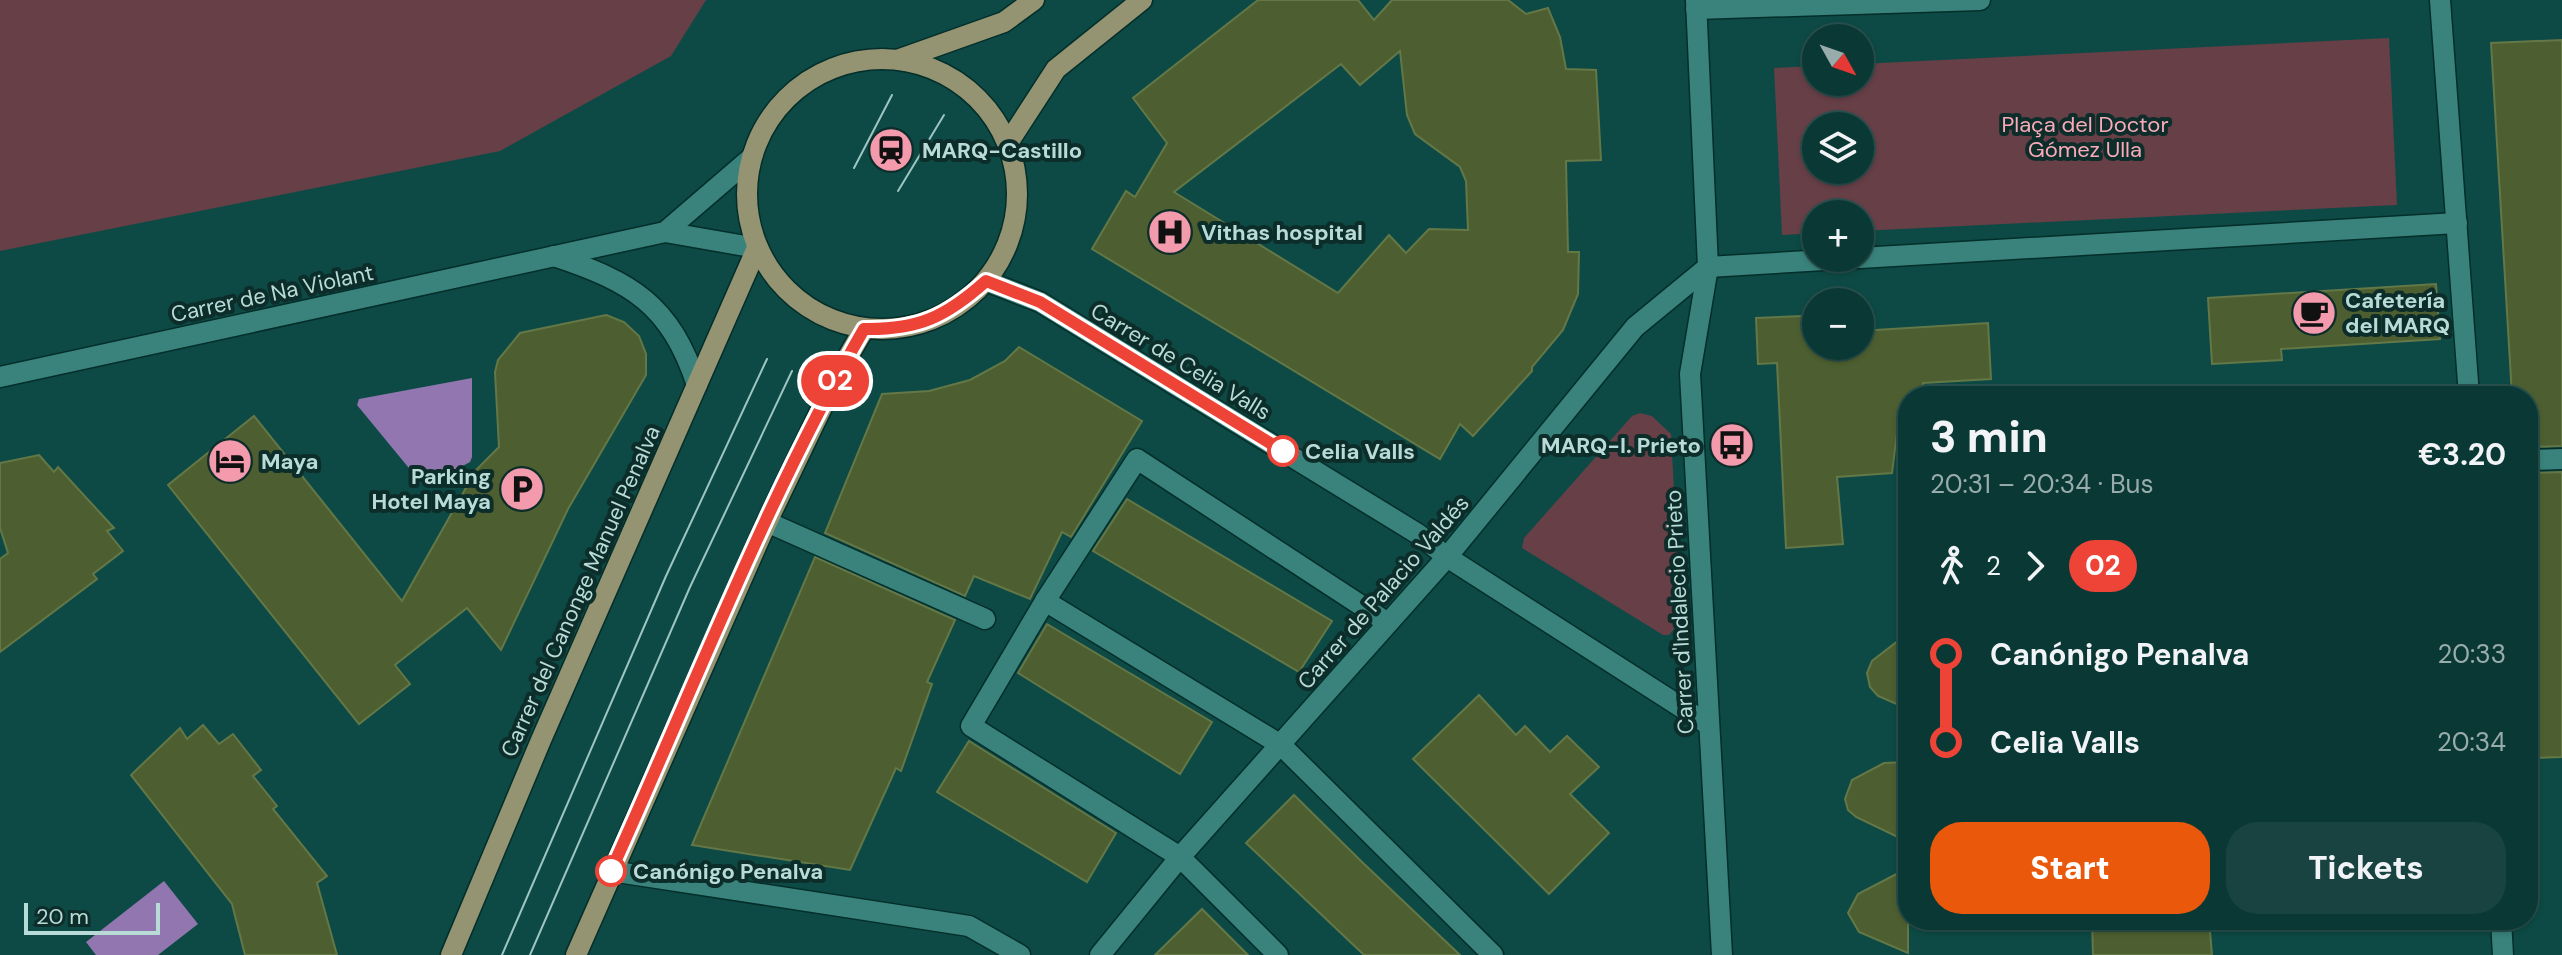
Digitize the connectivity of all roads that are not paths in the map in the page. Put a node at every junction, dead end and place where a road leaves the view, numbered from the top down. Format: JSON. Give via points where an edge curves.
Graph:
{"nodes":[{"id":1,"x":1034,"y":0,"type":"edge"},
{"id":2,"x":1142,"y":0,"type":"edge"},
{"id":3,"x":1980,"y":0,"type":"edge"},
{"id":4,"x":2440,"y":0,"type":"edge"},
{"id":5,"x":1692,"y":3,"type":"edge"},
{"id":6,"x":900,"y":59,"type":"junction"},
{"id":7,"x":1008,"y":143,"type":"junction"},
{"id":8,"x":751,"y":158,"type":"junction"},
{"id":9,"x":2457,"y":223,"type":"junction"},
{"id":10,"x":665,"y":232,"type":"junction"},
{"id":11,"x":757,"y":248,"type":"junction"},
{"id":12,"x":554,"y":256,"type":"junction"},
{"id":13,"x":1874,"y":257,"type":"edge"},
{"id":14,"x":1802,"y":261,"type":"edge"},
{"id":15,"x":1708,"y":267,"type":"junction"},
{"id":16,"x":986,"y":281,"type":"junction"},
{"id":17,"x":864,"y":329,"type":"junction"},
{"id":18,"x":0,"y":377,"type":"edge"},
{"id":19,"x":697,"y":385,"type":"junction"},
{"id":20,"x":2468,"y":386,"type":"edge"},
{"id":21,"x":2562,"y":459,"type":"edge"},
{"id":22,"x":2538,"y":460,"type":"edge"},
{"id":23,"x":767,"y":522,"type":"junction"},
{"id":24,"x":1447,"y":557,"type":"junction"},
{"id":25,"x":1045,"y":601,"type":"junction"},
{"id":26,"x":985,"y":619,"type":"dead end"},
{"id":27,"x":1388,"y":623,"type":"junction"},
{"id":28,"x":1709,"y":725,"type":"junction"},
{"id":29,"x":1281,"y":745,"type":"junction"},
{"id":30,"x":1180,"y":857,"type":"junction"},
{"id":31,"x":611,"y":871,"type":"junction"},
{"id":32,"x":2502,"y":930,"type":"edge"},
{"id":33,"x":451,"y":955,"type":"edge"},
{"id":34,"x":576,"y":955,"type":"edge"},
{"id":35,"x":1020,"y":955,"type":"edge"},
{"id":36,"x":1100,"y":955,"type":"edge"},
{"id":37,"x":1278,"y":955,"type":"edge"},
{"id":38,"x":1493,"y":955,"type":"edge"},
{"id":39,"x":1722,"y":955,"type":"edge"},
{"id":40,"x":2503,"y":955,"type":"edge"}],
"edges":[{"from":1,"to":6,"type":"main road","via":[[1004,22]]},
{"from":2,"to":7,"type":"main road","via":[[1056,69]]},
{"from":3,"to":5,"type":"street"},
{"from":4,"to":9,"type":"street"},
{"from":5,"to":15,"type":"street"},
{"from":6,"to":7,"type":"main road","via":[[934,68],[965,86],[991,112]]},
{"from":6,"to":8,"type":"main road","via":[[836,66],[807,81],[776,110]]},
{"from":7,"to":16,"type":"main road","via":[[1018,201],[1002,257]]},
{"from":8,"to":10,"type":"street","name":"Carrer de Na Violant"},
{"from":8,"to":11,"type":"main road","via":[[748,219]]},
{"from":9,"to":13,"type":"street"},
{"from":9,"to":20,"type":"street"},
{"from":10,"to":11,"type":"street","name":"Carrer de Na Violant"},
{"from":10,"to":12,"type":"street","name":"Carrer de Na Violant"},
{"from":11,"to":17,"type":"main road","via":[[782,287],[819,315]]},
{"from":11,"to":19,"type":"main road","name":"Carrer del Canonge Manuel Penalva"},
{"from":12,"to":18,"type":"street","name":"Carrer de Na Violant"},
{"from":12,"to":19,"type":"street","via":[[633,287],[672,330]]},
{"from":14,"to":15,"type":"street"},
{"from":15,"to":24,"type":"street","name":"Carrer de Palacio Valdés","via":[[1635,327]]},
{"from":15,"to":28,"type":"street","name":"Carrer d'Indalecio Prieto","via":[[1690,374]]},
{"from":16,"to":17,"type":"main road","via":[[931,320],[898,329]]},
{"from":16,"to":24,"type":"street","name":"Carrer de Celia Valls","via":[[1040,302],[1418,534]]},
{"from":17,"to":23,"type":"main road"},
{"from":19,"to":33,"type":"main road","name":"Carrer del Canonge Manuel Penalva"},
{"from":21,"to":22,"type":"street"},
{"from":23,"to":26,"type":"street"},
{"from":23,"to":31,"type":"main road"},
{"from":24,"to":27,"type":"street","name":"Carrer de Palacio Valdés"},
{"from":24,"to":28,"type":"street","name":"Carrer de Celia Valls"},
{"from":25,"to":27,"type":"street","via":[[1137,459]]},
{"from":25,"to":29,"type":"street"},
{"from":25,"to":30,"type":"street","via":[[971,726]]},
{"from":27,"to":29,"type":"street","name":"Carrer de Palacio Valdés"},
{"from":28,"to":39,"type":"street","name":"Carrer d'Indalecio Prieto"},
{"from":29,"to":30,"type":"street","name":"Carrer de Palacio Valdés"},
{"from":29,"to":38,"type":"street"},
{"from":30,"to":36,"type":"street","name":"Carrer de Palacio Valdés"},
{"from":30,"to":37,"type":"street"},
{"from":31,"to":34,"type":"main road"},
{"from":31,"to":35,"type":"street","via":[[969,926]]},
{"from":32,"to":40,"type":"street"}]}
